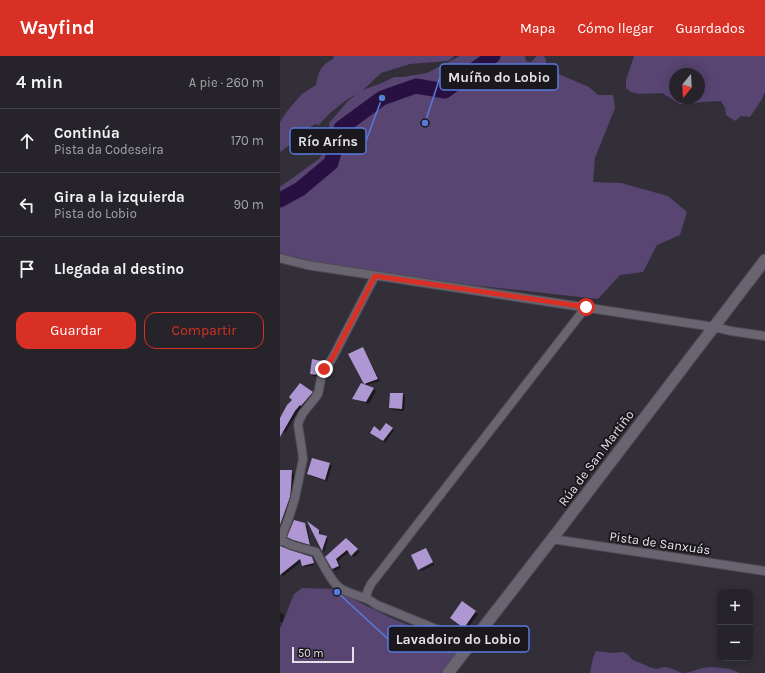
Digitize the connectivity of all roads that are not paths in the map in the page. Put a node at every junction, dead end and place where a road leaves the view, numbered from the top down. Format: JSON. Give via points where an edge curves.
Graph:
{"nodes":[{"id":1,"x":280,"y":258,"type":"edge"},
{"id":2,"x":765,"y":260,"type":"edge"},
{"id":3,"x":375,"y":276,"type":"junction"},
{"id":4,"x":586,"y":307,"type":"junction"},
{"id":5,"x":714,"y":327,"type":"junction"},
{"id":6,"x":765,"y":336,"type":"edge"},
{"id":7,"x":552,"y":539,"type":"junction"},
{"id":8,"x":280,"y":540,"type":"edge"},
{"id":9,"x":765,"y":571,"type":"edge"},
{"id":10,"x":366,"y":598,"type":"junction"},
{"id":11,"x":470,"y":645,"type":"junction"},
{"id":12,"x":448,"y":673,"type":"edge"}],
"edges":[{"from":1,"to":3,"type":"street","via":[[307,266]]},
{"from":2,"to":5,"type":"street","name":"Rúa de San Martiño"},
{"from":3,"to":4,"type":"street"},
{"from":3,"to":8,"type":"street","via":[[322,374],[315,398],[299,421],[303,460],[295,498]]},
{"from":4,"to":5,"type":"street"},
{"from":4,"to":10,"type":"street","via":[[371,584]]},
{"from":5,"to":6,"type":"street"},
{"from":5,"to":7,"type":"street","name":"Rúa de San Martiño"},
{"from":7,"to":9,"type":"street","name":"Pista de Sanxuás"},
{"from":7,"to":11,"type":"street","name":"Rúa de San Martiño"},
{"from":8,"to":10,"type":"street","via":[[316,552],[336,585],[354,595]]},
{"from":10,"to":11,"type":"street"},
{"from":11,"to":12,"type":"street","name":"Rúa de San Martiño"}]}
